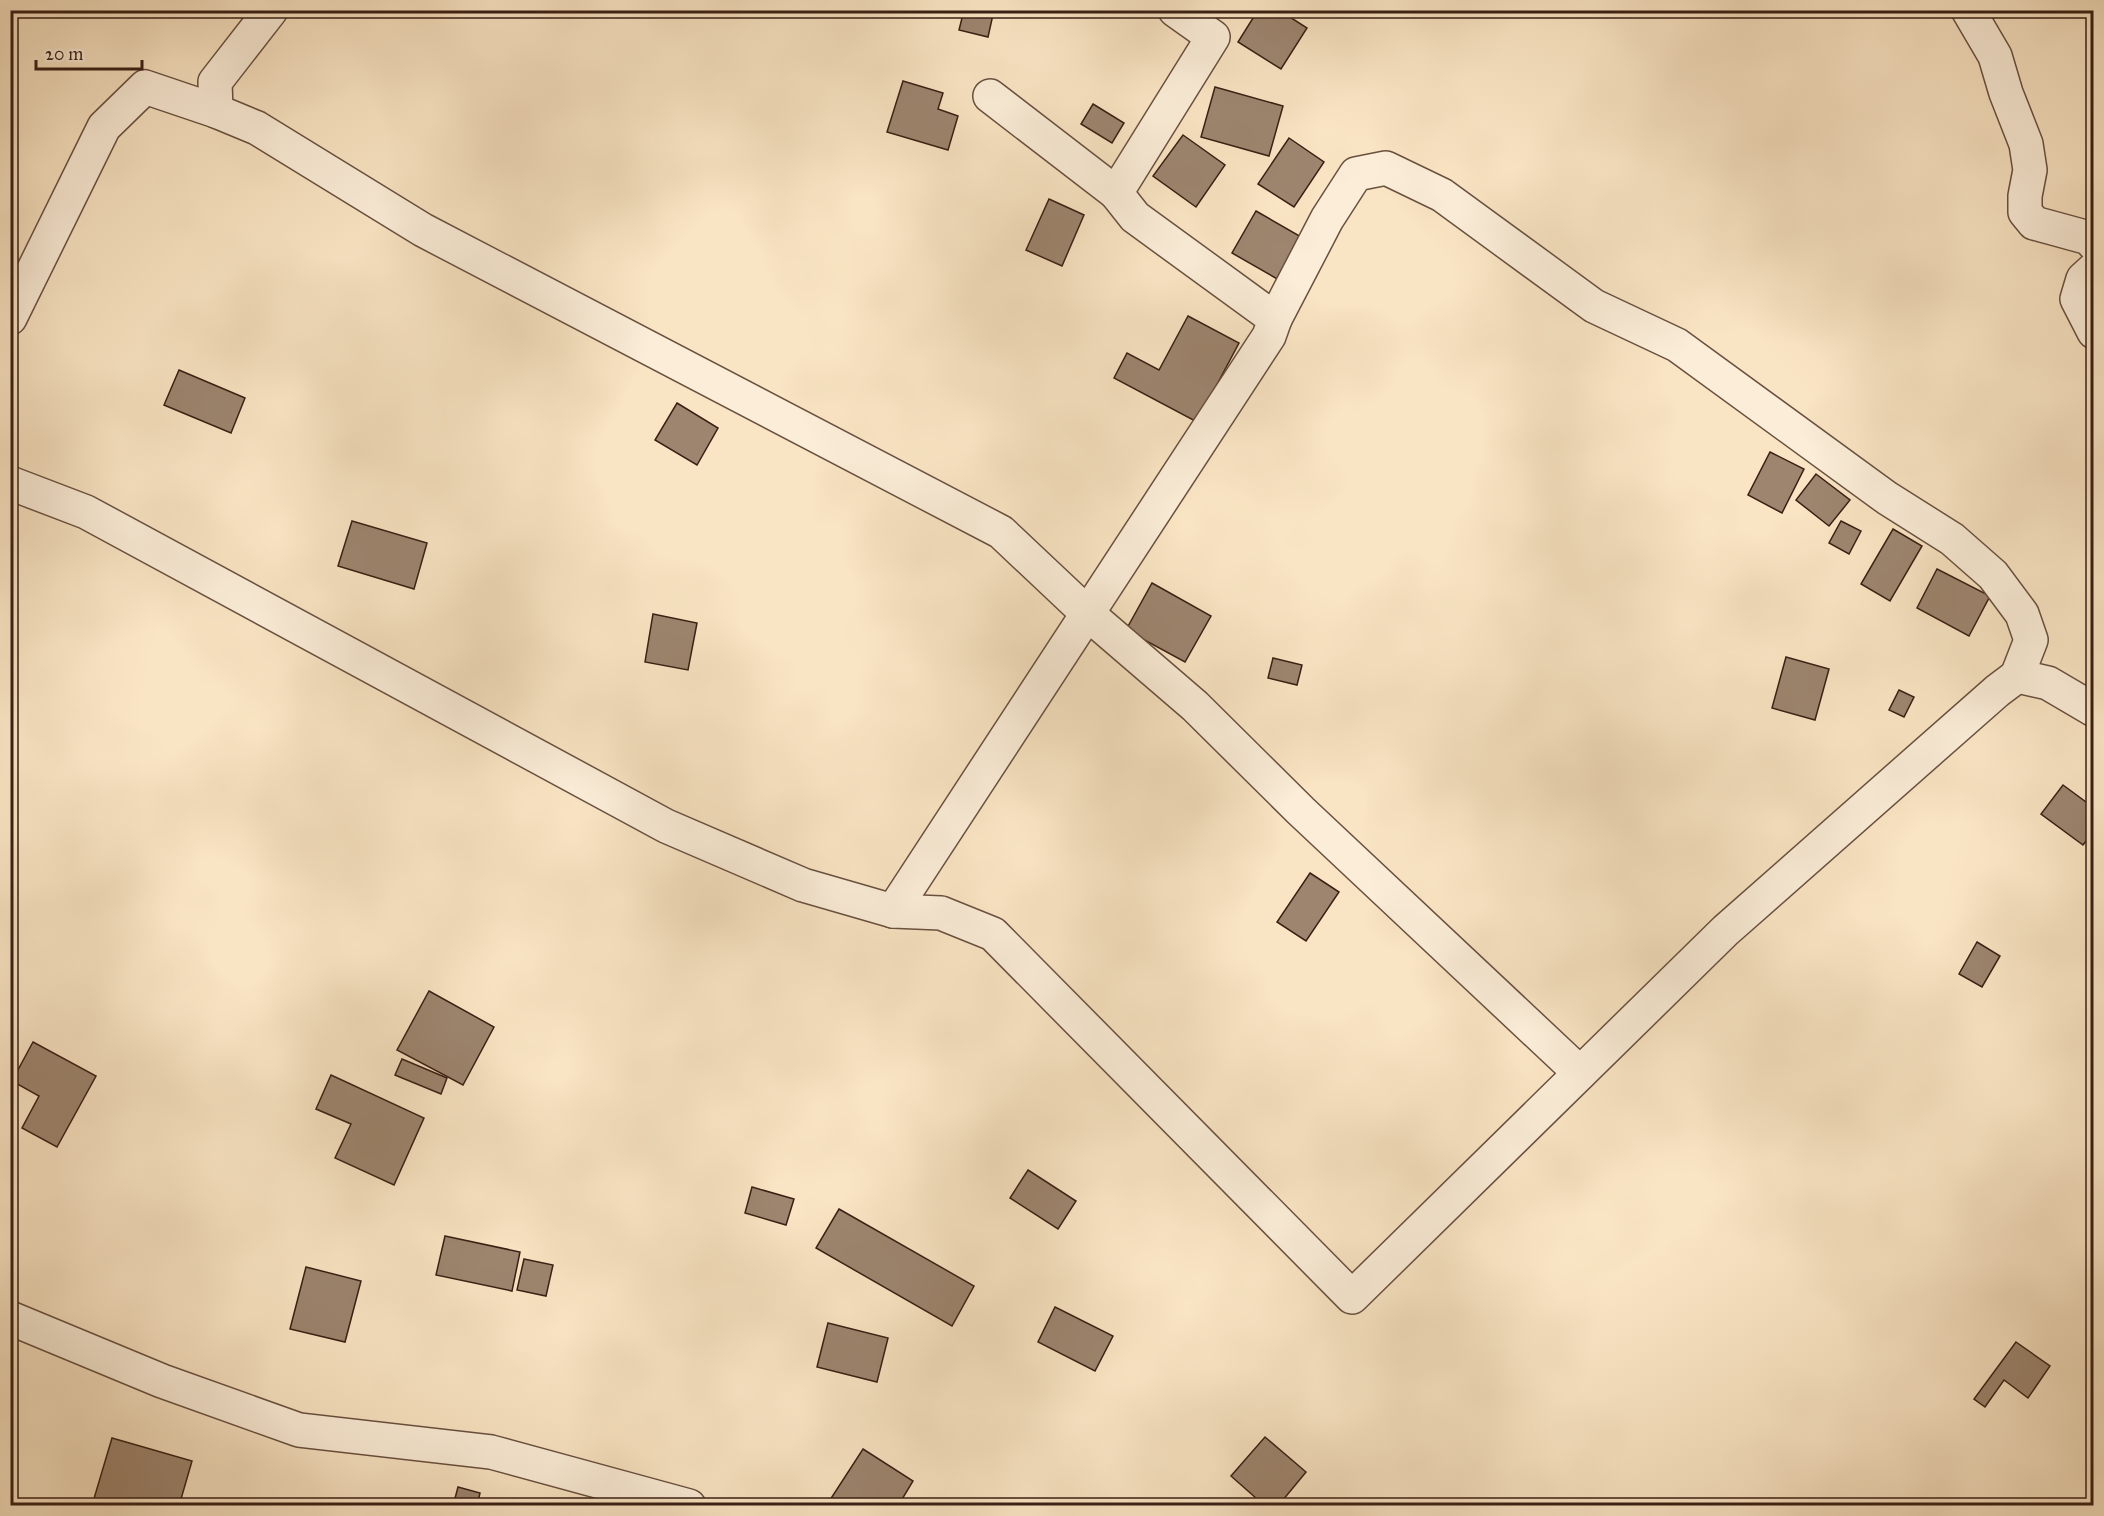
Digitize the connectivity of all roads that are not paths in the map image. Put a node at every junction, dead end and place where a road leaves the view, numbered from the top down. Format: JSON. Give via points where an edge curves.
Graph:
{"nodes":[{"id":1,"x":271,"y":10,"type":"edge"},
{"id":2,"x":1175,"y":10,"type":"edge"},
{"id":3,"x":1968,"y":10,"type":"edge"},
{"id":4,"x":990,"y":96,"type":"dead end"},
{"id":5,"x":216,"y":111,"type":"junction"},
{"id":6,"x":1116,"y":193,"type":"junction"},
{"id":7,"x":2094,"y":244,"type":"edge"},
{"id":8,"x":2094,"y":269,"type":"edge"},
{"id":9,"x":10,"y":318,"type":"edge"},
{"id":10,"x":1275,"y":319,"type":"junction"},
{"id":11,"x":2094,"y":332,"type":"edge"},
{"id":12,"x":10,"y":483,"type":"edge"},
{"id":13,"x":1088,"y":614,"type":"junction"},
{"id":14,"x":2017,"y":676,"type":"junction"},
{"id":15,"x":2094,"y":710,"type":"edge"},
{"id":16,"x":893,"y":911,"type":"junction"},
{"id":17,"x":1580,"y":1073,"type":"junction"},
{"id":18,"x":10,"y":1318,"type":"edge"},
{"id":19,"x":689,"y":1506,"type":"edge"}],
"edges":[{"from":1,"to":5,"type":"street","via":[[215,82]]},
{"from":2,"to":6,"type":"street","via":[[1213,37]]},
{"from":3,"to":7,"type":"street","via":[[1995,56],[2026,144],[2031,170],[2025,212],[2034,223],[2089,238]]},
{"from":4,"to":6,"type":"street"},
{"from":5,"to":9,"type":"street","via":[[145,87],[104,127]]},
{"from":5,"to":13,"type":"street","via":[[257,128],[423,230],[1001,532]]},
{"from":6,"to":10,"type":"street","via":[[1135,217]]},
{"from":8,"to":11,"type":"street","via":[[2083,279],[2077,299]]},
{"from":10,"to":13,"type":"street","via":[[1269,336]]},
{"from":10,"to":14,"type":"street","via":[[1327,219],[1356,174],[1386,168],[1442,195],[1594,306],[1677,345],[1887,498],[1952,539],[1994,575],[2022,614],[2031,640]]},
{"from":12,"to":16,"type":"street","via":[[86,512],[666,826],[803,885]]},
{"from":13,"to":16,"type":"street"},
{"from":13,"to":17,"type":"street","via":[[1195,706],[1300,811]]},
{"from":14,"to":15,"type":"street","via":[[2048,683]]},
{"from":14,"to":17,"type":"street","via":[[1726,930]]},
{"from":16,"to":17,"type":"street","via":[[942,913],[993,934],[1352,1297]]},
{"from":18,"to":19,"type":"street","via":[[162,1381],[299,1430],[491,1452]]}]}
